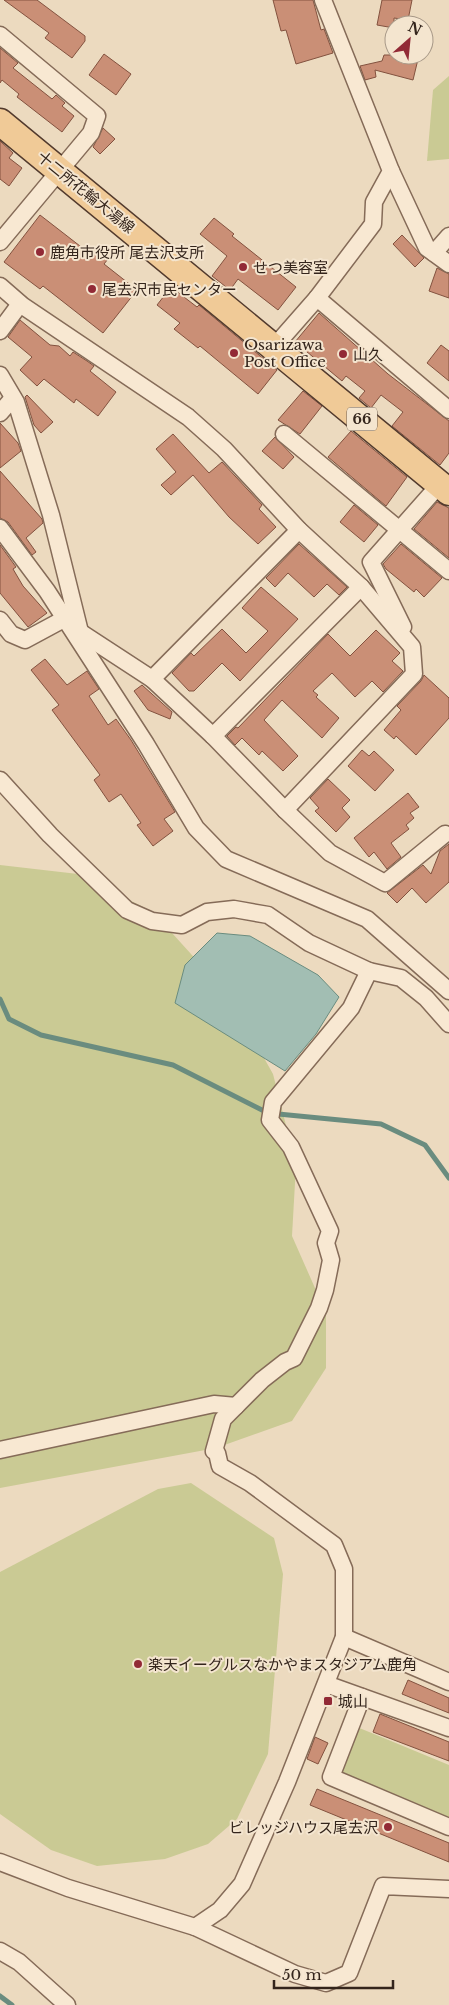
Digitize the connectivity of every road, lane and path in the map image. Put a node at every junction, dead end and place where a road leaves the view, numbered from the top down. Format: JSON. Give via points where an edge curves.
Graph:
{"nodes":[{"id":1,"x":323,"y":0,"type":"edge"},
{"id":2,"x":0,"y":35,"type":"edge"},
{"id":3,"x":0,"y":122,"type":"edge"},
{"id":4,"x":58,"y":170,"type":"junction"},
{"id":5,"x":391,"y":171,"type":"junction"},
{"id":6,"x":449,"y":236,"type":"edge"},
{"id":7,"x":0,"y":242,"type":"edge"},
{"id":8,"x":434,"y":253,"type":"junction"},
{"id":9,"x":449,"y":264,"type":"edge"},
{"id":10,"x":0,"y":286,"type":"edge"},
{"id":11,"x":317,"y":298,"type":"junction"},
{"id":12,"x":20,"y":304,"type":"junction"},
{"id":13,"x":0,"y":331,"type":"edge"},
{"id":14,"x":274,"y":347,"type":"junction"},
{"id":15,"x":0,"y":375,"type":"edge"},
{"id":16,"x":13,"y":398,"type":"junction"},
{"id":17,"x":449,"y":410,"type":"edge"},
{"id":18,"x":0,"y":413,"type":"edge"},
{"id":19,"x":284,"y":434,"type":"dead end"},
{"id":20,"x":444,"y":488,"type":"edge"},
{"id":21,"x":0,"y":528,"type":"edge"},
{"id":22,"x":299,"y":530,"type":"junction"},
{"id":23,"x":400,"y":530,"type":"junction"},
{"id":24,"x":449,"y":571,"type":"edge"},
{"id":25,"x":361,"y":587,"type":"junction"},
{"id":26,"x":64,"y":618,"type":"junction"},
{"id":27,"x":0,"y":620,"type":"edge"},
{"id":28,"x":80,"y":632,"type":"junction"},
{"id":29,"x":412,"y":647,"type":"junction"},
{"id":30,"x":152,"y":679,"type":"junction"},
{"id":31,"x":213,"y":736,"type":"junction"},
{"id":32,"x":0,"y":780,"type":"edge"},
{"id":33,"x":285,"y":810,"type":"junction"},
{"id":34,"x":445,"y":834,"type":"dead end"},
{"id":35,"x":369,"y":971,"type":"junction"},
{"id":36,"x":449,"y":991,"type":"edge"},
{"id":37,"x":449,"y":1024,"type":"edge"},
{"id":38,"x":236,"y":1406,"type":"junction"},
{"id":39,"x":0,"y":1450,"type":"edge"},
{"id":40,"x":344,"y":1637,"type":"junction"},
{"id":41,"x":449,"y":1682,"type":"edge"},
{"id":42,"x":326,"y":1684,"type":"junction"},
{"id":43,"x":362,"y":1697,"type":"junction"},
{"id":44,"x":449,"y":1728,"type":"edge"},
{"id":45,"x":449,"y":1827,"type":"edge"},
{"id":46,"x":0,"y":1862,"type":"edge"},
{"id":47,"x":449,"y":1889,"type":"edge"},
{"id":48,"x":195,"y":1927,"type":"junction"},
{"id":49,"x":0,"y":1951,"type":"edge"},
{"id":50,"x":67,"y":2005,"type":"edge"}],
"edges":[{"from":1,"to":5,"type":"street"},
{"from":2,"to":4,"type":"street","via":[[97,116],[92,133]]},
{"from":3,"to":4,"type":"main road","name":"十二所花輪大湯線","number":"66"},
{"from":4,"to":7,"type":"street"},
{"from":4,"to":14,"type":"main road","name":"十二所花輪大湯線","number":"66"},
{"from":5,"to":8,"type":"street","via":[[427,248]]},
{"from":5,"to":11,"type":"street","via":[[374,202],[373,224]]},
{"from":6,"to":8,"type":"street"},
{"from":8,"to":9,"type":"street"},
{"from":10,"to":12,"type":"street"},
{"from":11,"to":14,"type":"street"},
{"from":11,"to":17,"type":"street"},
{"from":12,"to":13,"type":"street"},
{"from":12,"to":22,"type":"street","via":[[188,417],[224,449]]},
{"from":14,"to":20,"type":"main road","name":"十二所花輪大湯線","number":"66"},
{"from":15,"to":16,"type":"street"},
{"from":16,"to":18,"type":"street"},
{"from":16,"to":28,"type":"street","via":[[50,515]]},
{"from":19,"to":23,"type":"street"},
{"from":20,"to":23,"type":"street"},
{"from":21,"to":26,"type":"street"},
{"from":22,"to":25,"type":"street"},
{"from":22,"to":30,"type":"street"},
{"from":23,"to":24,"type":"street"},
{"from":23,"to":29,"type":"street","via":[[371,562]]},
{"from":25,"to":29,"type":"street"},
{"from":25,"to":31,"type":"street"},
{"from":26,"to":27,"type":"street","via":[[25,640],[11,634]]},
{"from":26,"to":28,"type":"street"},
{"from":26,"to":36,"type":"street","via":[[196,828],[226,860],[367,919]]},
{"from":28,"to":30,"type":"street"},
{"from":29,"to":33,"type":"street","via":[[414,674]]},
{"from":30,"to":31,"type":"street"},
{"from":31,"to":33,"type":"street"},
{"from":32,"to":35,"type":"street","via":[[50,835],[127,910],[152,921],[182,925],[208,912],[234,909],[268,915],[309,943]]},
{"from":33,"to":34,"type":"street","via":[[330,853],[385,883]]},
{"from":35,"to":37,"type":"street","via":[[401,978],[426,998]]},
{"from":35,"to":38,"type":"street","via":[[351,1008],[273,1102],[270,1120],[292,1147],[330,1231],[326,1242],[331,1260],[319,1308],[294,1358],[262,1380]]},
{"from":38,"to":39,"type":"street","via":[[214,1404]]},
{"from":38,"to":40,"type":"street","via":[[222,1419],[214,1451],[220,1466],[250,1483],[334,1545],[344,1569]]},
{"from":40,"to":41,"type":"street"},
{"from":40,"to":42,"type":"street"},
{"from":42,"to":43,"type":"street"},
{"from":42,"to":48,"type":"street","via":[[242,1884],[220,1910]]},
{"from":43,"to":44,"type":"street"},
{"from":43,"to":45,"type":"street","via":[[331,1777]]},
{"from":46,"to":48,"type":"street","via":[[68,1888]]},
{"from":47,"to":48,"type":"street","via":[[383,1886],[349,1973],[326,1983],[295,1974]]},
{"from":49,"to":50,"type":"street","via":[[19,1962]]}]}
